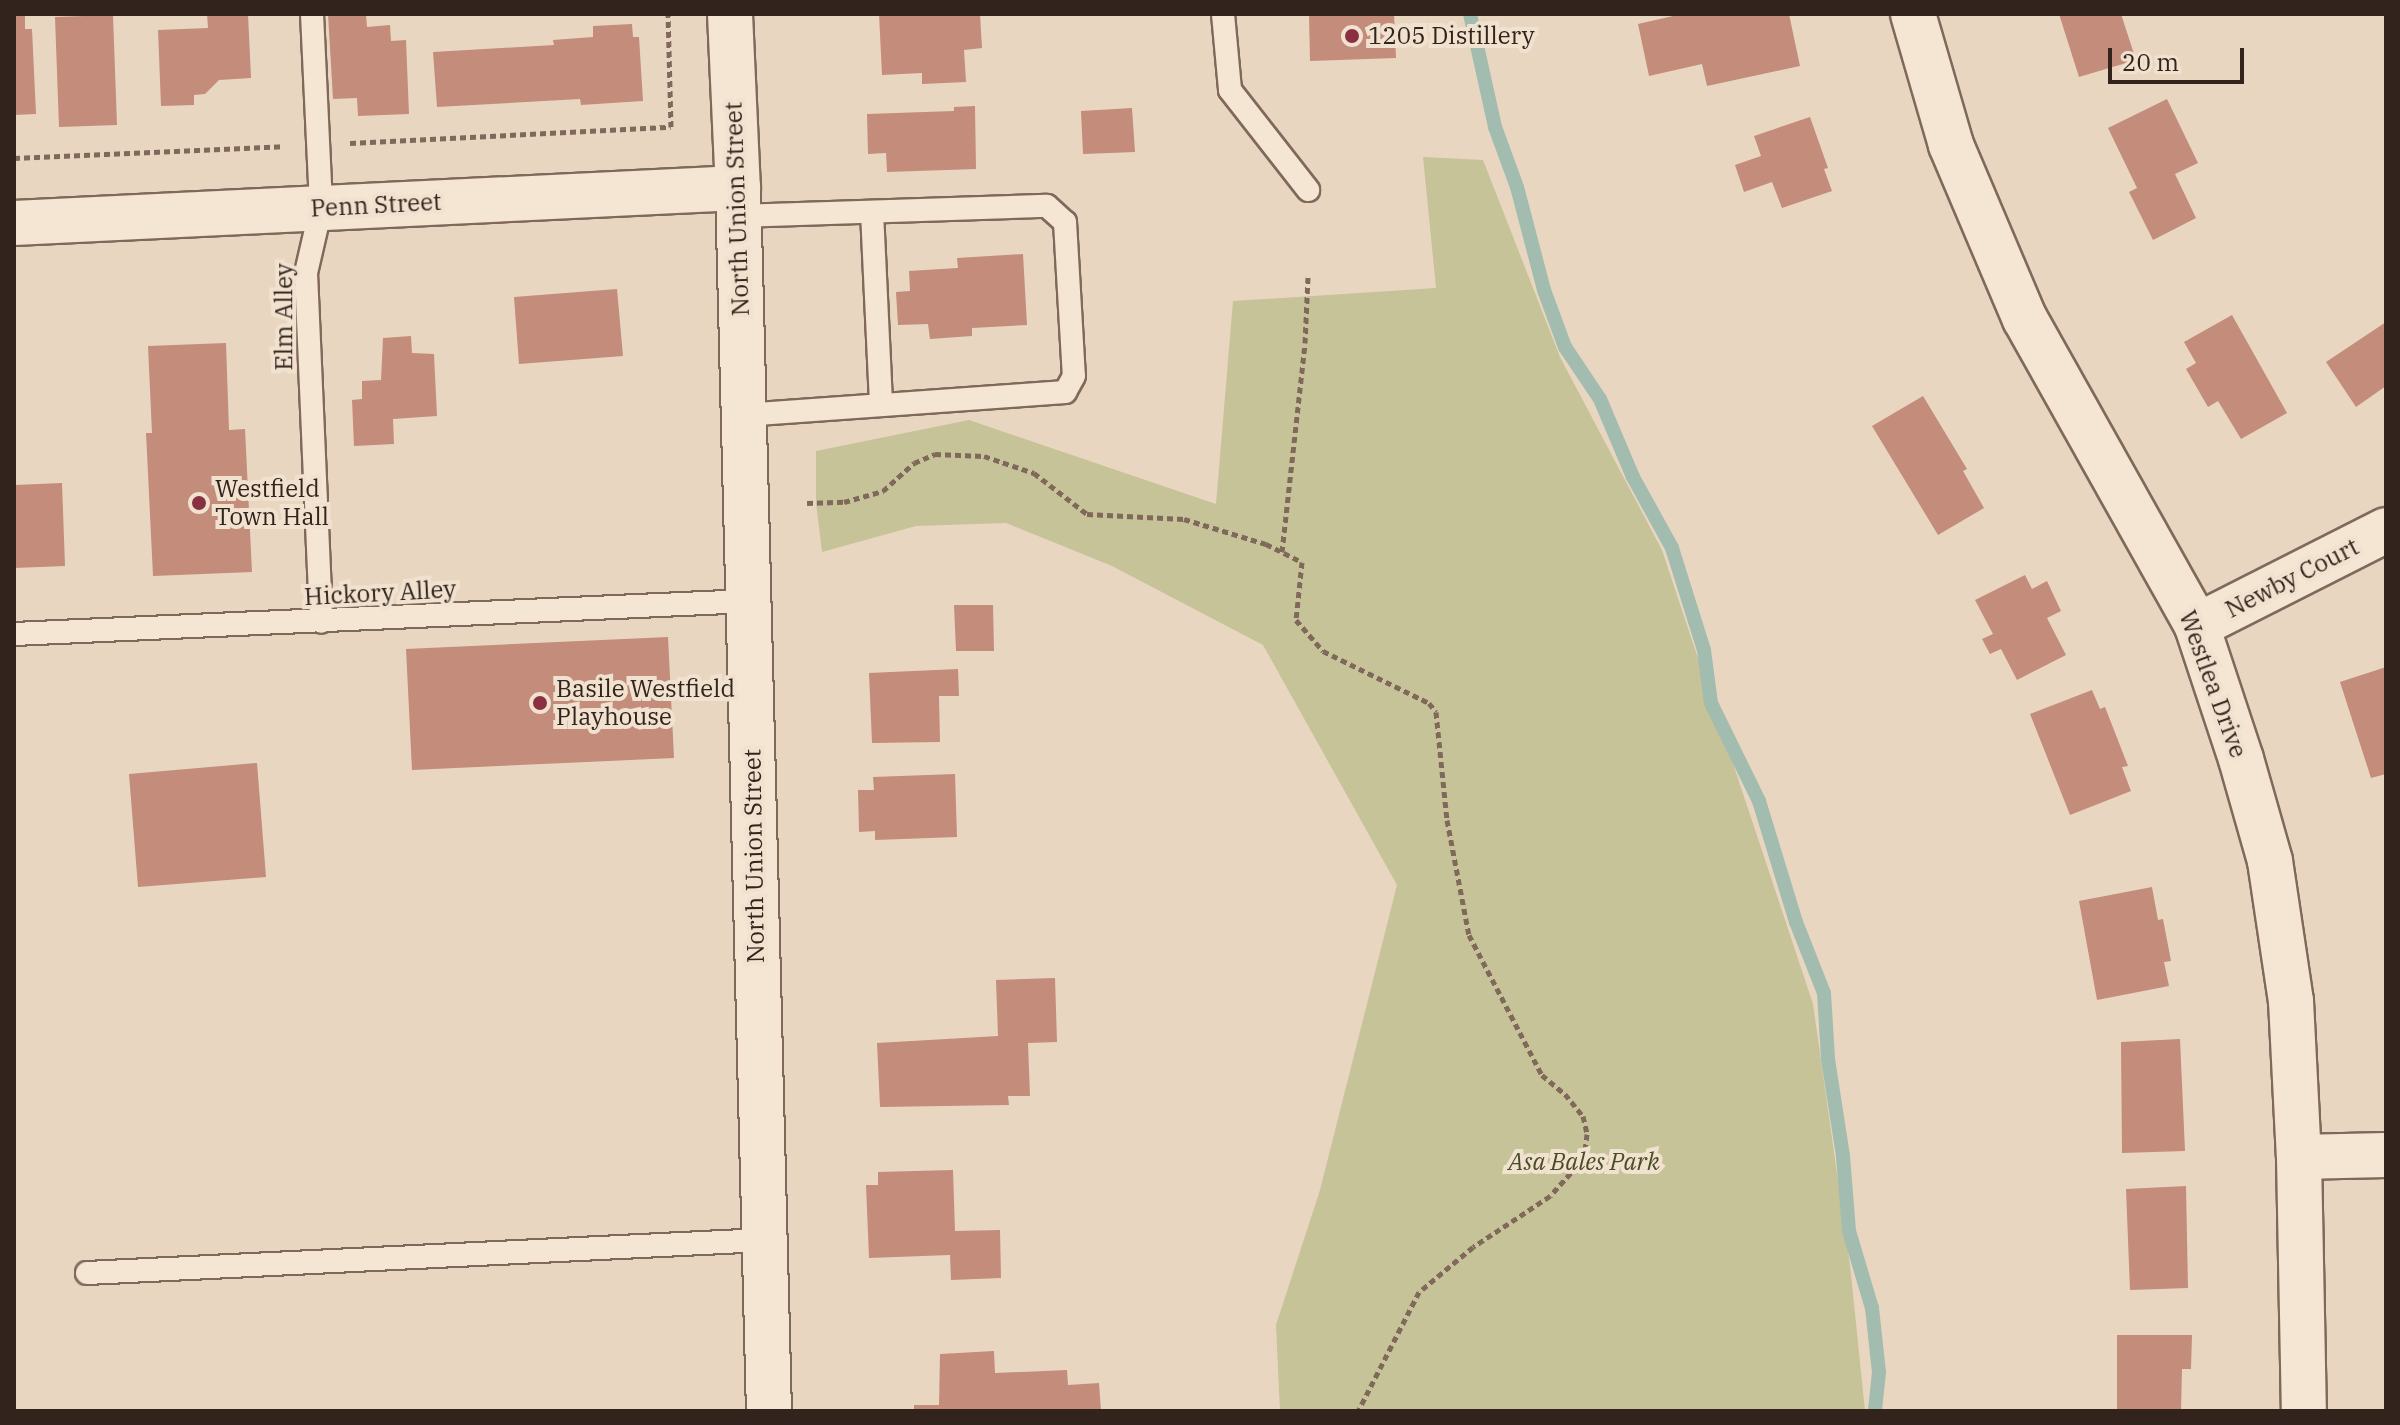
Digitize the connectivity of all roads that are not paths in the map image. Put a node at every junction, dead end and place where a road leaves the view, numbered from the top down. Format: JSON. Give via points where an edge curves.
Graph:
{"nodes":[{"id":1,"x":312,"y":14,"type":"edge"},
{"id":2,"x":730,"y":14,"type":"edge"},
{"id":3,"x":1223,"y":14,"type":"edge"},
{"id":4,"x":1913,"y":14,"type":"edge"},
{"id":5,"x":1308,"y":190,"type":"dead end"},
{"id":6,"x":738,"y":202,"type":"junction"},
{"id":7,"x":321,"y":208,"type":"junction"},
{"id":8,"x":872,"y":212,"type":"junction"},
{"id":9,"x":14,"y":223,"type":"edge"},
{"id":10,"x":881,"y":405,"type":"junction"},
{"id":11,"x":744,"y":415,"type":"junction"},
{"id":12,"x":2386,"y":530,"type":"edge"},
{"id":13,"x":748,"y":601,"type":"junction"},
{"id":14,"x":321,"y":622,"type":"junction"},
{"id":15,"x":2197,"y":626,"type":"junction"},
{"id":16,"x":14,"y":634,"type":"edge"},
{"id":17,"x":2386,"y":1155,"type":"edge"},
{"id":18,"x":2299,"y":1157,"type":"junction"},
{"id":19,"x":764,"y":1240,"type":"junction"},
{"id":20,"x":87,"y":1273,"type":"dead end"},
{"id":21,"x":769,"y":1411,"type":"edge"},
{"id":22,"x":2304,"y":1411,"type":"edge"}],
"edges":[{"from":1,"to":7,"type":"lane","name":"Elm Alley"},
{"from":2,"to":6,"type":"street","name":"North Union Street"},
{"from":3,"to":5,"type":"lane","via":[[1230,90]]},
{"from":4,"to":15,"type":"street","name":"Westlea Drive","via":[[1951,145],[2025,319]]},
{"from":6,"to":7,"type":"street","name":"Penn Street"},
{"from":6,"to":8,"type":"lane"},
{"from":6,"to":11,"type":"street","name":"North Union Street"},
{"from":7,"to":9,"type":"street","name":"Penn Street"},
{"from":7,"to":14,"type":"lane","name":"Elm Alley","via":[[306,273]]},
{"from":8,"to":10,"type":"lane"},
{"from":8,"to":10,"type":"lane","via":[[1047,206],[1065,222],[1074,376],[1065,392]]},
{"from":10,"to":11,"type":"lane"},
{"from":11,"to":13,"type":"street","name":"North Union Street"},
{"from":12,"to":15,"type":"street","name":"Newby Court"},
{"from":13,"to":14,"type":"lane","name":"Hickory Alley"},
{"from":13,"to":19,"type":"street","name":"North Union Street"},
{"from":14,"to":16,"type":"lane","name":"Hickory Alley"},
{"from":15,"to":18,"type":"street","name":"Westlea Drive","via":[[2270,861],[2291,1001]]},
{"from":17,"to":18,"type":"street"},
{"from":18,"to":22,"type":"street","name":"Westlea Drive"},
{"from":19,"to":20,"type":"lane"},
{"from":19,"to":21,"type":"street","name":"North Union Street"}]}
